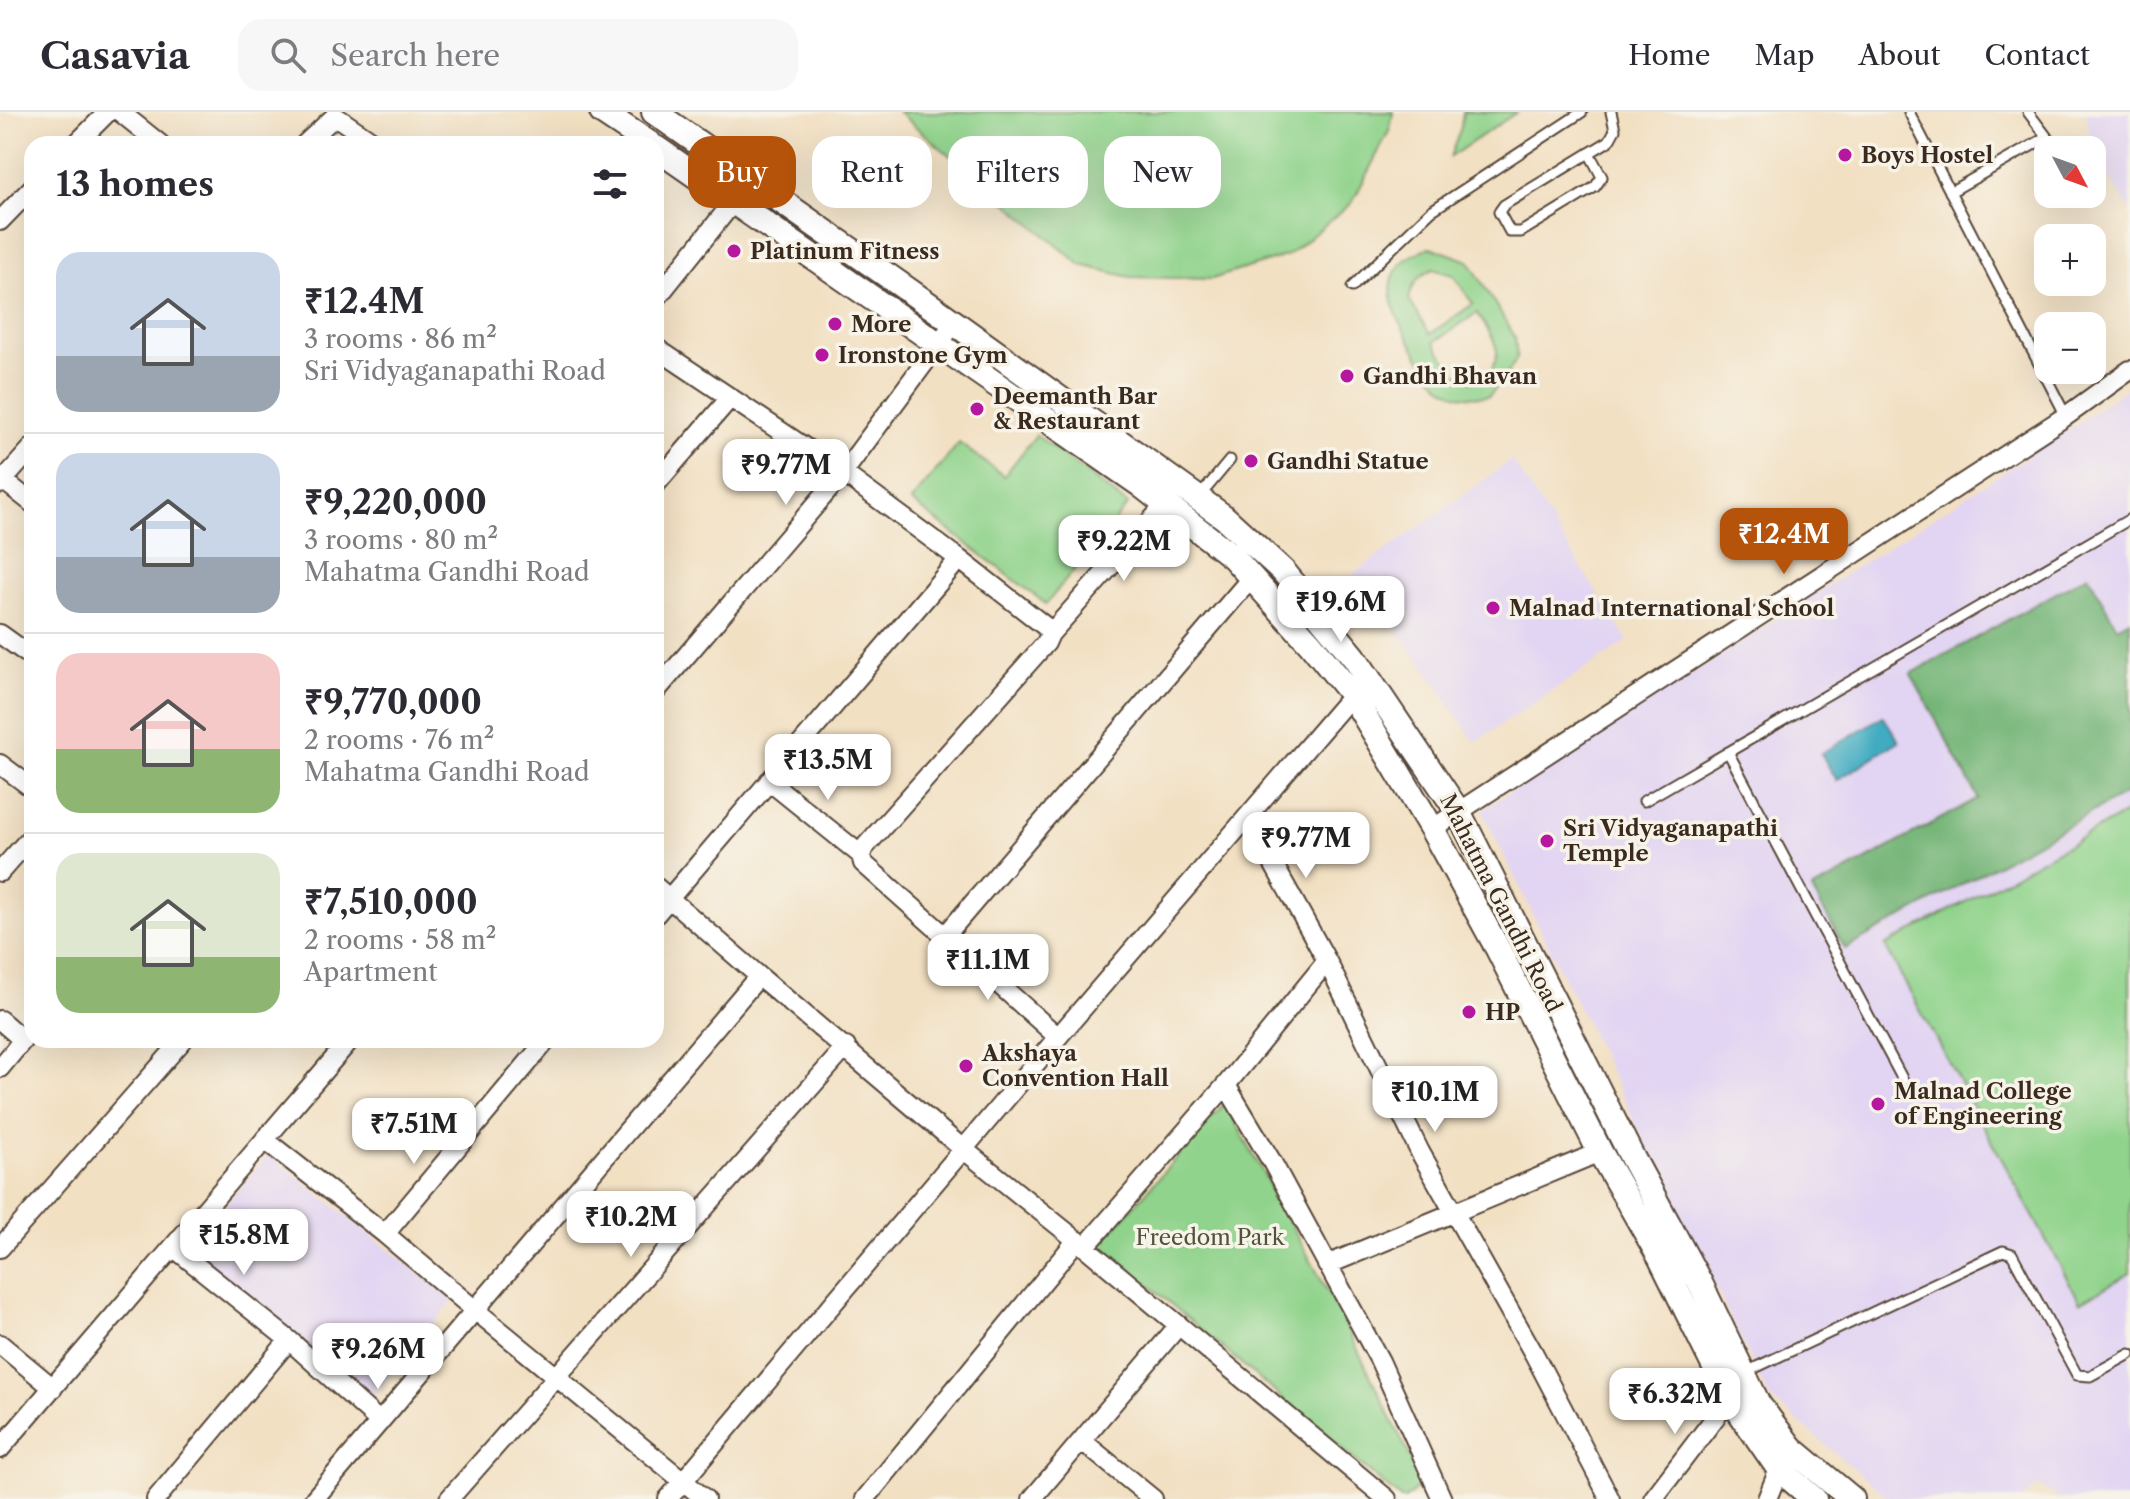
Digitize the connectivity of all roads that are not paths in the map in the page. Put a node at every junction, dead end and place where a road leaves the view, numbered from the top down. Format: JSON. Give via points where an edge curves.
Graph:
{"nodes":[{"id":1,"x":108,"y":112,"type":"edge"},
{"id":2,"x":120,"y":112,"type":"edge"},
{"id":3,"x":654,"y":112,"type":"edge"},
{"id":4,"x":1582,"y":112,"type":"edge"},
{"id":5,"x":1611,"y":112,"type":"edge"},
{"id":6,"x":1909,"y":112,"type":"edge"},
{"id":7,"x":2028,"y":112,"type":"edge"},
{"id":8,"x":616,"y":116,"type":"edge"},
{"id":9,"x":84,"y":136,"type":"edge"},
{"id":10,"x":150,"y":136,"type":"edge"},
{"id":11,"x":314,"y":136,"type":"edge"},
{"id":12,"x":364,"y":136,"type":"edge"},
{"id":13,"x":640,"y":136,"type":"edge"},
{"id":14,"x":2046,"y":136,"type":"edge"},
{"id":15,"x":2034,"y":144,"type":"edge"},
{"id":16,"x":664,"y":153,"type":"edge"},
{"id":17,"x":1589,"y":153,"type":"junction"},
{"id":18,"x":688,"y":170,"type":"edge"},
{"id":19,"x":1950,"y":192,"type":"junction"},
{"id":20,"x":24,"y":196,"type":"edge"},
{"id":21,"x":728,"y":208,"type":"edge"},
{"id":22,"x":745,"y":208,"type":"edge"},
{"id":23,"x":0,"y":221,"type":"edge"},
{"id":24,"x":1352,"y":287,"type":"dead end"},
{"id":25,"x":664,"y":289,"type":"edge"},
{"id":26,"x":947,"y":333,"type":"junction"},
{"id":27,"x":664,"y":353,"type":"edge"},
{"id":28,"x":2130,"y":370,"type":"edge"},
{"id":29,"x":730,"y":398,"type":"junction"},
{"id":30,"x":2066,"y":416,"type":"junction"},
{"id":31,"x":24,"y":457,"type":"edge"},
{"id":32,"x":1230,"y":460,"type":"dead end"},
{"id":33,"x":843,"y":473,"type":"junction"},
{"id":34,"x":664,"y":475,"type":"edge"},
{"id":35,"x":2,"y":482,"type":"edge"},
{"id":36,"x":24,"y":497,"type":"edge"},
{"id":37,"x":1198,"y":498,"type":"junction"},
{"id":38,"x":1166,"y":504,"type":"junction"},
{"id":39,"x":2130,"y":519,"type":"edge"},
{"id":40,"x":959,"y":559,"type":"junction"},
{"id":41,"x":1252,"y":577,"type":"junction"},
{"id":42,"x":0,"y":634,"type":"edge"},
{"id":43,"x":1050,"y":634,"type":"junction"},
{"id":44,"x":24,"y":651,"type":"edge"},
{"id":45,"x":664,"y":682,"type":"edge"},
{"id":46,"x":1359,"y":686,"type":"junction"},
{"id":47,"x":1728,"y":752,"type":"junction"},
{"id":48,"x":0,"y":764,"type":"edge"},
{"id":49,"x":769,"y":781,"type":"junction"},
{"id":50,"x":24,"y":782,"type":"edge"},
{"id":51,"x":1644,"y":801,"type":"dead end"},
{"id":52,"x":1459,"y":813,"type":"junction"},
{"id":53,"x":1248,"y":818,"type":"junction"},
{"id":54,"x":1432,"y":829,"type":"junction"},
{"id":55,"x":24,"y":845,"type":"edge"},
{"id":56,"x":861,"y":855,"type":"junction"},
{"id":57,"x":0,"y":872,"type":"edge"},
{"id":58,"x":664,"y":892,"type":"edge"},
{"id":59,"x":664,"y":894,"type":"edge"},
{"id":60,"x":945,"y":936,"type":"junction"},
{"id":61,"x":1327,"y":961,"type":"junction"},
{"id":62,"x":759,"y":976,"type":"junction"},
{"id":63,"x":0,"y":1020,"type":"edge"},
{"id":64,"x":24,"y":1032,"type":"edge"},
{"id":65,"x":1058,"y":1037,"type":"junction"},
{"id":66,"x":24,"y":1039,"type":"edge"},
{"id":67,"x":846,"y":1047,"type":"junction"},
{"id":68,"x":176,"y":1048,"type":"edge"},
{"id":69,"x":343,"y":1048,"type":"edge"},
{"id":70,"x":540,"y":1048,"type":"edge"},
{"id":71,"x":0,"y":1068,"type":"edge"},
{"id":72,"x":1903,"y":1080,"type":"dead end"},
{"id":73,"x":1226,"y":1085,"type":"junction"},
{"id":74,"x":265,"y":1140,"type":"junction"},
{"id":75,"x":963,"y":1149,"type":"junction"},
{"id":76,"x":1600,"y":1152,"type":"junction"},
{"id":77,"x":1454,"y":1212,"type":"junction"},
{"id":78,"x":385,"y":1234,"type":"junction"},
{"id":79,"x":1081,"y":1244,"type":"junction"},
{"id":80,"x":173,"y":1247,"type":"junction"},
{"id":81,"x":0,"y":1248,"type":"edge"},
{"id":82,"x":1327,"y":1265,"type":"junction"},
{"id":83,"x":475,"y":1310,"type":"junction"},
{"id":84,"x":1179,"y":1325,"type":"junction"},
{"id":85,"x":289,"y":1340,"type":"junction"},
{"id":86,"x":0,"y":1344,"type":"edge"},
{"id":87,"x":2130,"y":1354,"type":"edge"},
{"id":88,"x":1730,"y":1363,"type":"junction"},
{"id":89,"x":556,"y":1375,"type":"junction"},
{"id":90,"x":53,"y":1388,"type":"junction"},
{"id":91,"x":1730,"y":1398,"type":"junction"},
{"id":92,"x":380,"y":1422,"type":"junction"},
{"id":93,"x":1082,"y":1441,"type":"junction"},
{"id":94,"x":0,"y":1449,"type":"edge"},
{"id":95,"x":1785,"y":1458,"type":"junction"},
{"id":96,"x":684,"y":1481,"type":"junction"},
{"id":97,"x":156,"y":1499,"type":"edge"},
{"id":98,"x":314,"y":1499,"type":"edge"},
{"id":99,"x":449,"y":1499,"type":"edge"},
{"id":100,"x":668,"y":1499,"type":"edge"},
{"id":101,"x":705,"y":1499,"type":"edge"},
{"id":102,"x":865,"y":1499,"type":"edge"},
{"id":103,"x":1032,"y":1499,"type":"edge"},
{"id":104,"x":1153,"y":1499,"type":"edge"},
{"id":105,"x":1387,"y":1499,"type":"edge"},
{"id":106,"x":1442,"y":1499,"type":"edge"},
{"id":107,"x":1610,"y":1499,"type":"edge"},
{"id":108,"x":1653,"y":1499,"type":"edge"},
{"id":109,"x":1767,"y":1499,"type":"edge"},
{"id":110,"x":1814,"y":1499,"type":"edge"},
{"id":111,"x":1852,"y":1499,"type":"edge"}],
"edges":[{"from":1,"to":9,"type":"street"},
{"from":2,"to":10,"type":"street"},
{"from":3,"to":26,"type":"street","name":"Mahatma Gandhi Road"},
{"from":4,"to":24,"type":"lane","via":[[1431,211]]},
{"from":5,"to":17,"type":"lane","via":[[1615,130],[1609,141]]},
{"from":6,"to":19,"type":"lane"},
{"from":7,"to":14,"type":"lane"},
{"from":8,"to":13,"type":"street"},
{"from":11,"to":12,"type":"street","via":[[335,116]]},
{"from":15,"to":19,"type":"lane"},
{"from":16,"to":18,"type":"street","name":"Mahatma Gandhi Road"},
{"from":17,"to":17,"type":"lane","via":[[1504,205],[1499,212],[1510,232],[1521,232],[1595,187],[1602,177]]},
{"from":19,"to":30,"type":"lane"},
{"from":20,"to":23,"type":"street"},
{"from":21,"to":25,"type":"street"},
{"from":22,"to":26,"type":"street","name":"Mahatma Gandhi Road"},
{"from":26,"to":33,"type":"street"},
{"from":26,"to":37,"type":"street","name":"Mahatma Gandhi Road"},
{"from":26,"to":38,"type":"street","name":"Mahatma Gandhi Road"},
{"from":27,"to":29,"type":"street"},
{"from":28,"to":30,"type":"street"},
{"from":29,"to":33,"type":"street"},
{"from":29,"to":34,"type":"street"},
{"from":30,"to":52,"type":"street"},
{"from":31,"to":35,"type":"street"},
{"from":32,"to":37,"type":"lane"},
{"from":33,"to":40,"type":"street"},
{"from":33,"to":45,"type":"street"},
{"from":35,"to":36,"type":"street"},
{"from":37,"to":46,"type":"street","name":"Mahatma Gandhi Road","via":[[1283,571]]},
{"from":38,"to":41,"type":"street","name":"Mahatma Gandhi Road"},
{"from":38,"to":43,"type":"street"},
{"from":39,"to":47,"type":"lane"},
{"from":40,"to":43,"type":"street"},
{"from":40,"to":49,"type":"street"},
{"from":41,"to":46,"type":"street","name":"Mahatma Gandhi Road"},
{"from":41,"to":60,"type":"street"},
{"from":42,"to":44,"type":"street"},
{"from":43,"to":56,"type":"street"},
{"from":46,"to":52,"type":"street","name":"Mahatma Gandhi Road"},
{"from":46,"to":53,"type":"street"},
{"from":46,"to":54,"type":"street","name":"Mahatma Gandhi Road"},
{"from":47,"to":51,"type":"lane"},
{"from":47,"to":72,"type":"lane"},
{"from":48,"to":50,"type":"street"},
{"from":49,"to":56,"type":"street"},
{"from":49,"to":58,"type":"street"},
{"from":52,"to":54,"type":"street"},
{"from":52,"to":88,"type":"street","name":"Mahatma Gandhi Road","via":[[1700,1283]]},
{"from":53,"to":61,"type":"street"},
{"from":53,"to":65,"type":"street"},
{"from":54,"to":76,"type":"street","name":"Mahatma Gandhi Road"},
{"from":55,"to":57,"type":"street"},
{"from":56,"to":60,"type":"street","via":[[863,863]]},
{"from":59,"to":62,"type":"street"},
{"from":60,"to":65,"type":"street"},
{"from":61,"to":73,"type":"street"},
{"from":61,"to":77,"type":"street"},
{"from":62,"to":67,"type":"street"},
{"from":62,"to":83,"type":"street"},
{"from":63,"to":64,"type":"street"},
{"from":65,"to":75,"type":"street"},
{"from":66,"to":71,"type":"street"},
{"from":67,"to":75,"type":"street"},
{"from":67,"to":89,"type":"street"},
{"from":68,"to":81,"type":"street"},
{"from":69,"to":74,"type":"street"},
{"from":70,"to":78,"type":"street"},
{"from":73,"to":79,"type":"street"},
{"from":73,"to":82,"type":"street"},
{"from":74,"to":78,"type":"street"},
{"from":74,"to":80,"type":"street"},
{"from":75,"to":79,"type":"street"},
{"from":75,"to":96,"type":"street"},
{"from":76,"to":77,"type":"street"},
{"from":76,"to":88,"type":"street","name":"Mahatma Gandhi Road"},
{"from":77,"to":82,"type":"street"},
{"from":77,"to":107,"type":"street"},
{"from":78,"to":83,"type":"street"},
{"from":79,"to":84,"type":"street"},
{"from":79,"to":102,"type":"street"},
{"from":80,"to":85,"type":"street"},
{"from":80,"to":90,"type":"street"},
{"from":82,"to":106,"type":"street","via":[[1380,1361]]},
{"from":83,"to":89,"type":"street"},
{"from":83,"to":92,"type":"street"},
{"from":84,"to":93,"type":"street"},
{"from":84,"to":105,"type":"street"},
{"from":85,"to":92,"type":"street"},
{"from":85,"to":97,"type":"street"},
{"from":86,"to":90,"type":"street"},
{"from":87,"to":88,"type":"lane","via":[[2090,1376],[2077,1375],[2012,1254],[2003,1251]]},
{"from":88,"to":91,"type":"street","name":"Mahatma Gandhi Road"},
{"from":88,"to":95,"type":"street","name":"Mahatma Gandhi Road"},
{"from":89,"to":96,"type":"street"},
{"from":89,"to":99,"type":"street"},
{"from":90,"to":94,"type":"street"},
{"from":91,"to":95,"type":"street","name":"Mahatma Gandhi Road"},
{"from":91,"to":108,"type":"street"},
{"from":92,"to":98,"type":"street"},
{"from":93,"to":103,"type":"street"},
{"from":93,"to":104,"type":"street"},
{"from":95,"to":109,"type":"street"},
{"from":95,"to":110,"type":"street","name":"Mahatma Gandhi Road"},
{"from":95,"to":111,"type":"street","name":"Mahatma Gandhi Road"},
{"from":96,"to":100,"type":"street"},
{"from":96,"to":101,"type":"street"}]}
